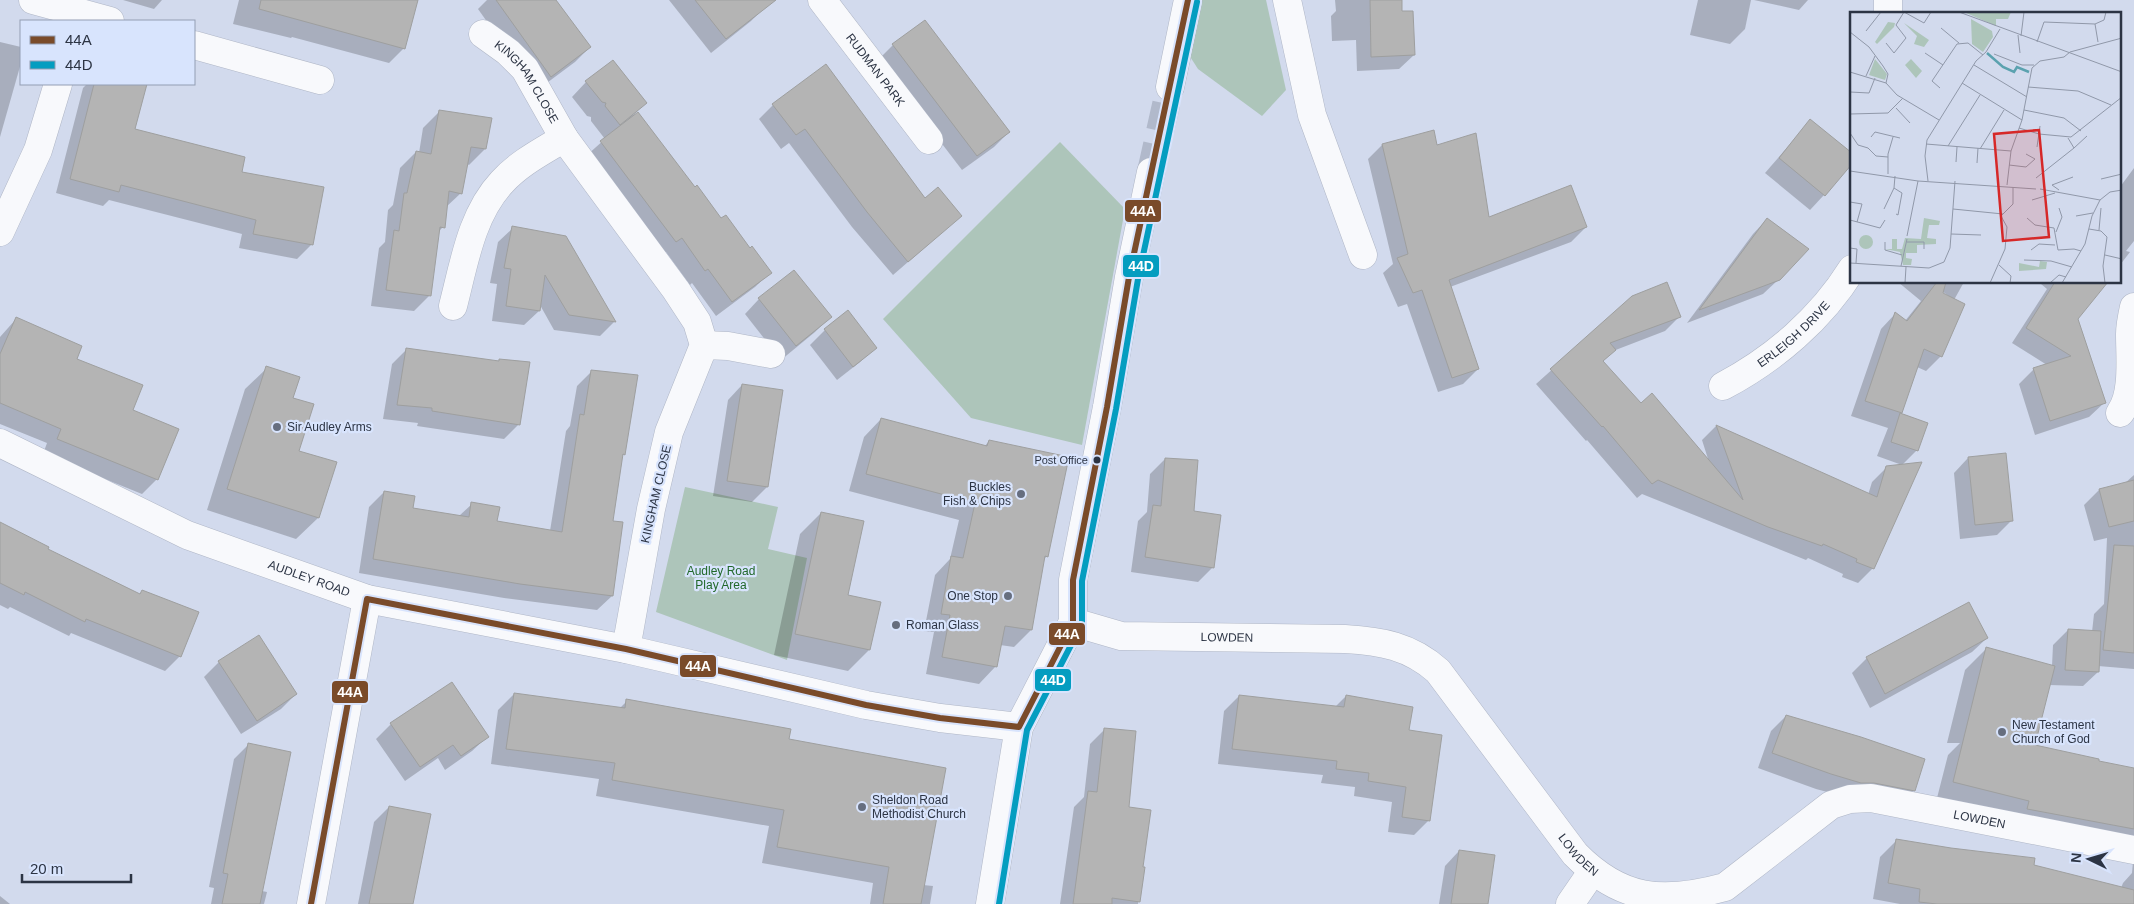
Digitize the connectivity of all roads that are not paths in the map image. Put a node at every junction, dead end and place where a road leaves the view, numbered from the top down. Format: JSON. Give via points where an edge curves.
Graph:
{"nodes":[{"id":1,"x":33,"y":0,"type":"edge"},
{"id":2,"x":1188,"y":0,"type":"edge"},
{"id":3,"x":1287,"y":0,"type":"edge"},
{"id":4,"x":823,"y":1,"type":"edge"},
{"id":5,"x":78,"y":11,"type":"edge"},
{"id":6,"x":107,"y":20,"type":"edge"},
{"id":7,"x":483,"y":34,"type":"dead end"},
{"id":8,"x":195,"y":45,"type":"edge"},
{"id":9,"x":320,"y":80,"type":"dead end"},
{"id":10,"x":58,"y":85,"type":"edge"},
{"id":11,"x":1170,"y":87,"type":"tunnel mouth"},
{"id":12,"x":564,"y":138,"type":"junction"},
{"id":13,"x":929,"y":140,"type":"dead end"},
{"id":14,"x":1151,"y":172,"type":"tunnel mouth"},
{"id":15,"x":10,"y":187,"type":"edge"},
{"id":16,"x":0,"y":232,"type":"edge"},
{"id":17,"x":1363,"y":255,"type":"dead end"},
{"id":18,"x":1850,"y":272,"type":"edge"},
{"id":19,"x":453,"y":306,"type":"dead end"},
{"id":20,"x":2134,"y":307,"type":"edge"},
{"id":21,"x":704,"y":345,"type":"junction"},
{"id":22,"x":771,"y":354,"type":"dead end"},
{"id":23,"x":1723,"y":386,"type":"dead end"},
{"id":24,"x":2120,"y":413,"type":"dead end"},
{"id":25,"x":0,"y":443,"type":"edge"},
{"id":26,"x":367,"y":599,"type":"junction"},
{"id":27,"x":1073,"y":622,"type":"junction"},
{"id":28,"x":626,"y":649,"type":"junction"},
{"id":29,"x":1019,"y":727,"type":"junction"},
{"id":30,"x":2134,"y":850,"type":"edge"},
{"id":31,"x":1592,"y":872,"type":"junction"},
{"id":32,"x":311,"y":904,"type":"edge"},
{"id":33,"x":990,"y":904,"type":"edge"},
{"id":34,"x":1570,"y":904,"type":"edge"}],
"edges":[{"from":1,"to":5,"type":"street"},
{"from":2,"to":11,"type":"street"},
{"from":3,"to":17,"type":"street","via":[[1312,115]]},
{"from":4,"to":13,"type":"street","name":"RUDMAN PARK"},
{"from":5,"to":6,"type":"street"},
{"from":7,"to":12,"type":"street","name":"KINGHAM CLOSE","via":[[526,69]]},
{"from":8,"to":9,"type":"street"},
{"from":10,"to":15,"type":"street","via":[[38,150]]},
{"from":12,"to":19,"type":"street","name":"KINGHAM CLOSE","via":[[521,166],[502,182],[487,202],[476,226]]},
{"from":12,"to":21,"type":"street","name":"KINGHAM CLOSE","via":[[676,290],[697,322]]},
{"from":14,"to":27,"type":"street","via":[[1073,580]]},
{"from":15,"to":16,"type":"street"},
{"from":18,"to":23,"type":"street","name":"ERLEIGH DRIVE","via":[[1836,294],[1796,334],[1765,360]]},
{"from":20,"to":24,"type":"street","via":[[2130,333],[2133,383],[2128,402]]},
{"from":21,"to":22,"type":"street"},
{"from":21,"to":28,"type":"street","name":"KINGHAM CLOSE","via":[[669,432],[651,509]]},
{"from":25,"to":26,"type":"street","name":"AUDLEY ROAD","via":[[187,535]]},
{"from":26,"to":28,"type":"street","name":"AUDLEY ROAD"},
{"from":26,"to":32,"type":"street"},
{"from":27,"to":29,"type":"street"},
{"from":27,"to":31,"type":"street","name":"LOWDEN","via":[[1121,636],[1344,639],[1380,643],[1413,652],[1438,671],[1565,842]]},
{"from":28,"to":29,"type":"street","name":"AUDLEY ROAD","via":[[866,705]]},
{"from":29,"to":33,"type":"street"},
{"from":30,"to":31,"type":"street","name":"LOWDEN","via":[[1863,798],[1831,805],[1725,887],[1711,893],[1677,900],[1640,898],[1621,891]]},
{"from":31,"to":34,"type":"street"}]}
